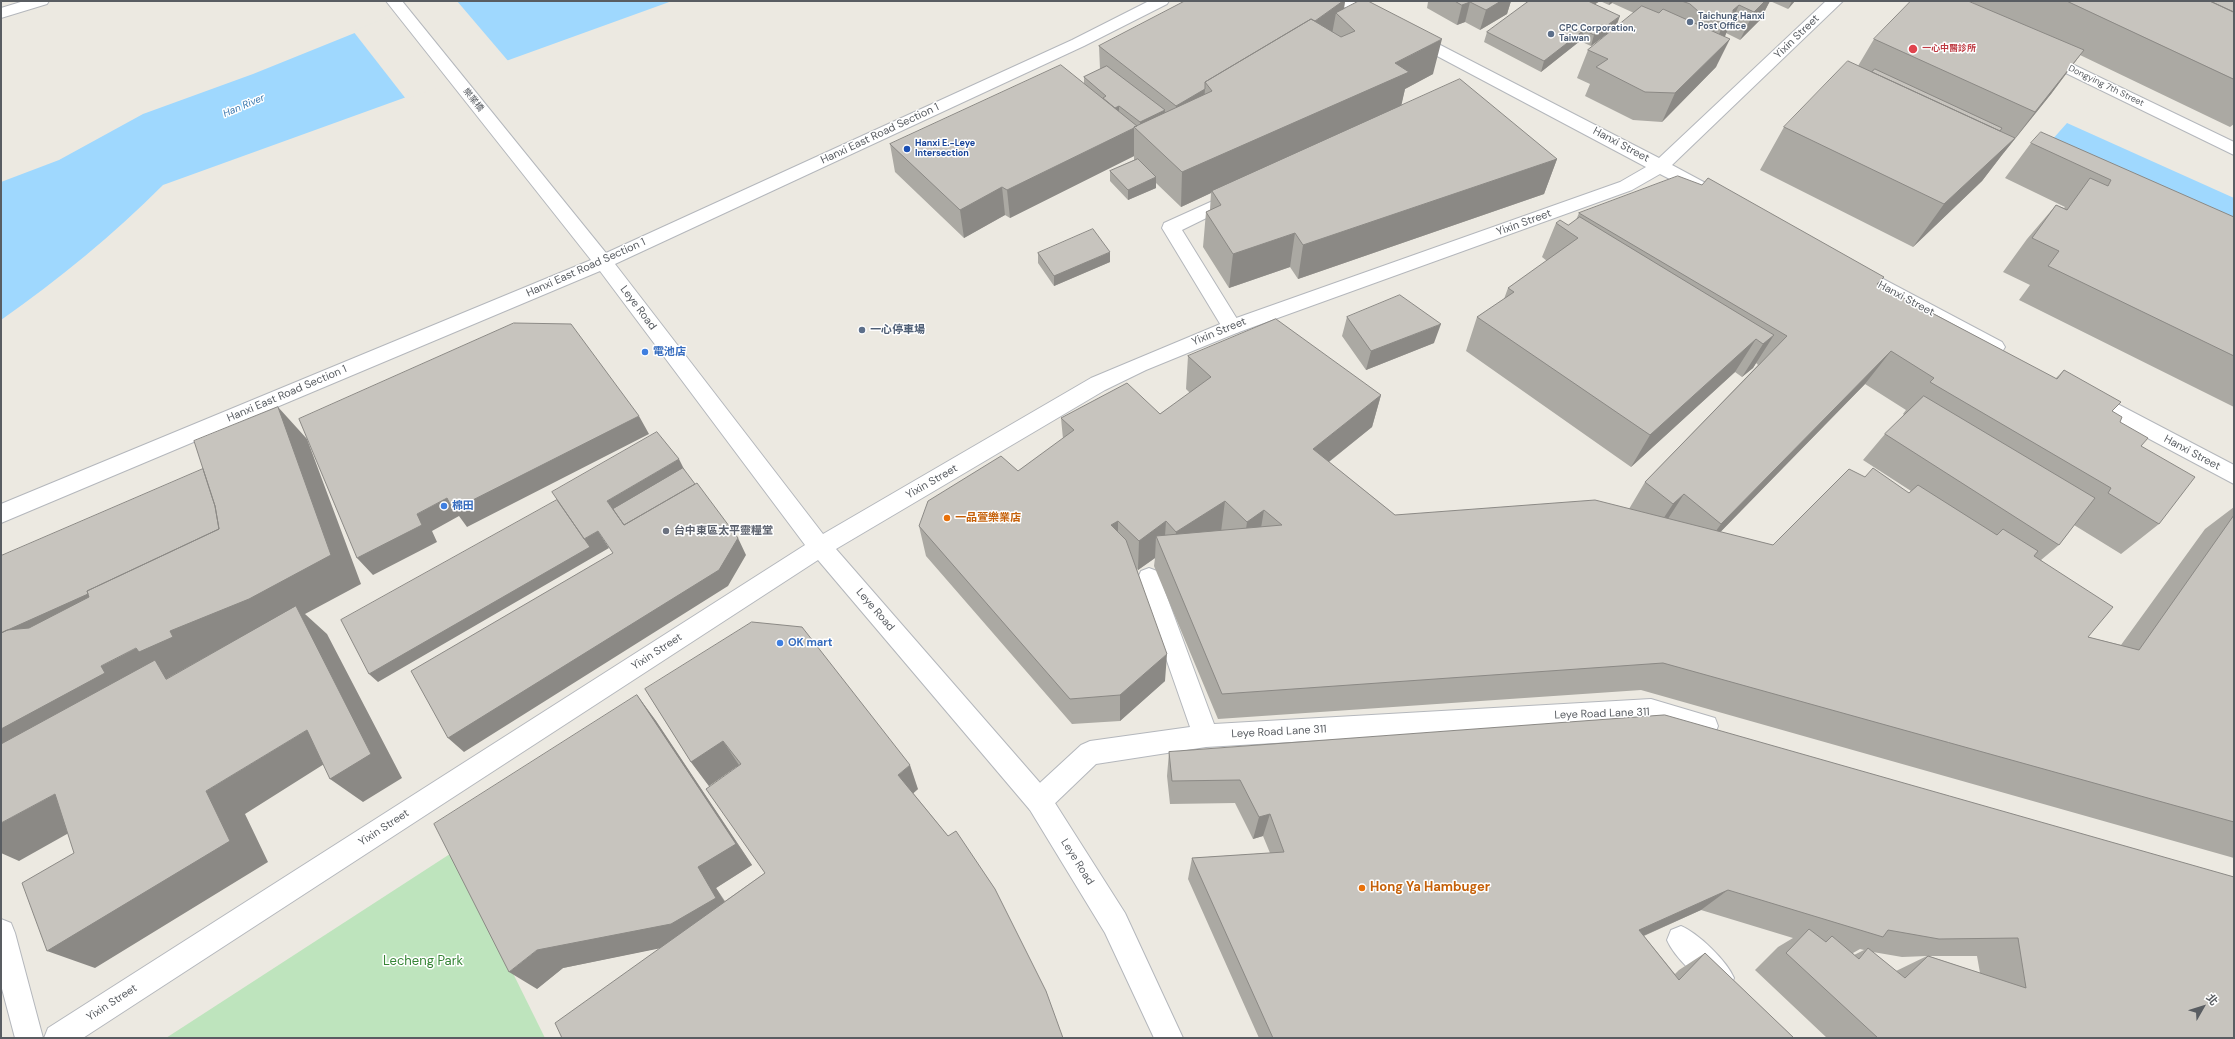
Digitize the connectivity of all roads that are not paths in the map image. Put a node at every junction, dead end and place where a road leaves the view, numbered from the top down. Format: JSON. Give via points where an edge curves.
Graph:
{"nodes":[{"id":1,"x":41,"y":1,"type":"edge"},
{"id":2,"x":394,"y":1,"type":"edge"},
{"id":3,"x":1161,"y":1,"type":"edge"},
{"id":4,"x":1344,"y":1,"type":"edge"},
{"id":5,"x":1835,"y":1,"type":"edge"},
{"id":6,"x":1,"y":13,"type":"edge"},
{"id":7,"x":2027,"y":47,"type":"edge"},
{"id":8,"x":2234,"y":149,"type":"edge"},
{"id":9,"x":1661,"y":166,"type":"junction"},
{"id":10,"x":1249,"y":191,"type":"edge"},
{"id":11,"x":553,"y":198,"type":"joint"},
{"id":12,"x":1724,"y":200,"type":"edge"},
{"id":13,"x":1836,"y":261,"type":"edge"},
{"id":14,"x":603,"y":262,"type":"junction"},
{"id":15,"x":1232,"y":327,"type":"junction"},
{"id":16,"x":2010,"y":355,"type":"edge"},
{"id":17,"x":2073,"y":389,"type":"edge"},
{"id":18,"x":2234,"y":475,"type":"edge"},
{"id":19,"x":1,"y":514,"type":"edge"},
{"id":20,"x":820,"y":547,"type":"junction"},
{"id":21,"x":1149,"y":578,"type":"dead end"},
{"id":22,"x":1728,"y":732,"type":"edge"},
{"id":23,"x":1206,"y":736,"type":"junction"},
{"id":24,"x":1039,"y":800,"type":"junction"},
{"id":25,"x":1,"y":933,"type":"edge"},
{"id":26,"x":1681,"y":940,"type":"edge"},
{"id":27,"x":1737,"y":994,"type":"edge"},
{"id":28,"x":29,"y":1038,"type":"edge"},
{"id":29,"x":58,"y":1038,"type":"edge"},
{"id":30,"x":1169,"y":1038,"type":"edge"}],
"edges":[{"from":1,"to":6,"type":"street"},
{"from":2,"to":11,"type":"street","name":"樂業橋"},
{"from":3,"to":14,"type":"street","name":"Hanxi East Road Section 1","via":[[1078,43]]},
{"from":4,"to":9,"type":"street","name":"Hanxi Street"},
{"from":5,"to":9,"type":"street","name":"Yixin Street"},
{"from":7,"to":8,"type":"street","name":"Dongying 7th Street"},
{"from":9,"to":12,"type":"street","name":"Hanxi Street"},
{"from":9,"to":15,"type":"street","name":"Yixin Street","via":[[1626,186]]},
{"from":10,"to":15,"type":"street","via":[[1171,228]]},
{"from":11,"to":14,"type":"street","name":"Leye Road"},
{"from":13,"to":16,"type":"street","name":"Hanxi Street"},
{"from":14,"to":19,"type":"street","name":"Hanxi East Road Section 1"},
{"from":14,"to":20,"type":"street","name":"Leye Road"},
{"from":15,"to":20,"type":"street","name":"Yixin Street","via":[[1098,384]]},
{"from":17,"to":18,"type":"street","name":"Hanxi Street"},
{"from":20,"to":24,"type":"street","name":"Leye Road"},
{"from":20,"to":29,"type":"street","name":"Yixin Street"},
{"from":21,"to":23,"type":"street"},
{"from":22,"to":23,"type":"street","name":"Leye Road Lane 311","via":[[1651,710]]},
{"from":23,"to":24,"type":"street","name":"Leye Road Lane 311","via":[[1090,753]]},
{"from":24,"to":30,"type":"street","name":"Leye Road","via":[[1114,923]]},
{"from":25,"to":28,"type":"street"},
{"from":26,"to":27,"type":"street"}]}
